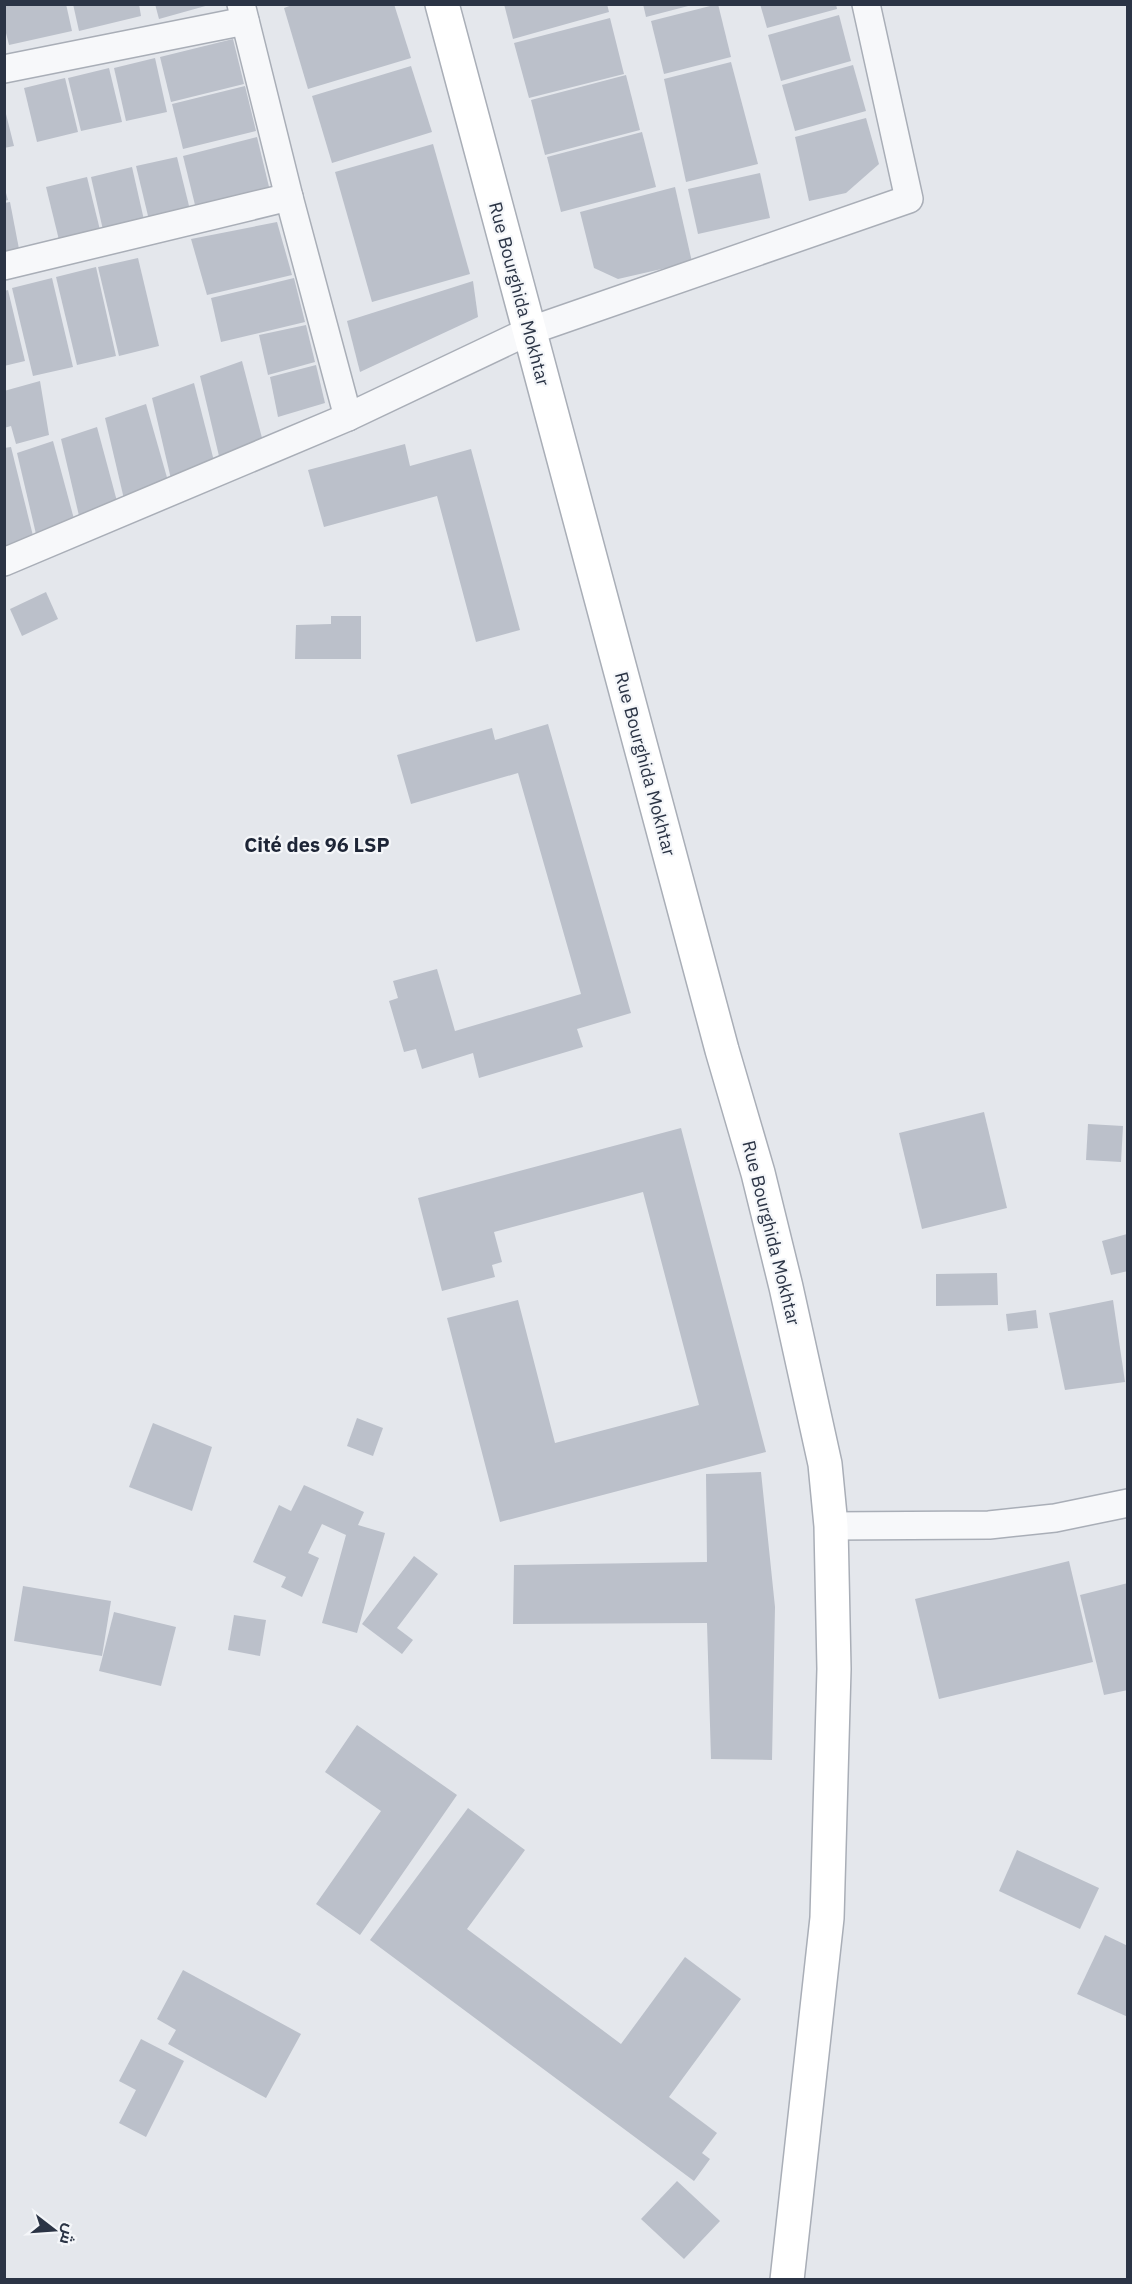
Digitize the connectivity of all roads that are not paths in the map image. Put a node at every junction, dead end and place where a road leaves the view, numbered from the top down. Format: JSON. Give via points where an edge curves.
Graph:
{"nodes":[{"id":1,"x":442,"y":4,"type":"edge"},
{"id":2,"x":866,"y":4,"type":"edge"},
{"id":3,"x":243,"y":13,"type":"edge"},
{"id":4,"x":4,"y":69,"type":"edge"},
{"id":5,"x":289,"y":197,"type":"junction"},
{"id":6,"x":4,"y":266,"type":"edge"},
{"id":7,"x":529,"y":331,"type":"junction"},
{"id":8,"x":348,"y":417,"type":"junction"},
{"id":9,"x":4,"y":562,"type":"edge"},
{"id":10,"x":1128,"y":1503,"type":"edge"},
{"id":11,"x":831,"y":1527,"type":"junction"},
{"id":12,"x":787,"y":2280,"type":"edge"}],
"edges":[{"from":1,"to":7,"type":"main road","name":"Rue Bourghida Mokhtar"},
{"from":2,"to":7,"type":"street","via":[[909,199]]},
{"from":3,"to":4,"type":"street"},
{"from":3,"to":5,"type":"street"},
{"from":5,"to":6,"type":"street"},
{"from":5,"to":8,"type":"street"},
{"from":7,"to":8,"type":"street"},
{"from":7,"to":11,"type":"main road","name":"Rue Bourghida Mokhtar","via":[[761,1185],[825,1464]]},
{"from":8,"to":9,"type":"street"},
{"from":10,"to":11,"type":"street","via":[[1055,1518],[989,1525]]},
{"from":11,"to":12,"type":"main road","name":"Rue Bourghida Mokhtar","via":[[834,1669],[827,1918]]}]}
